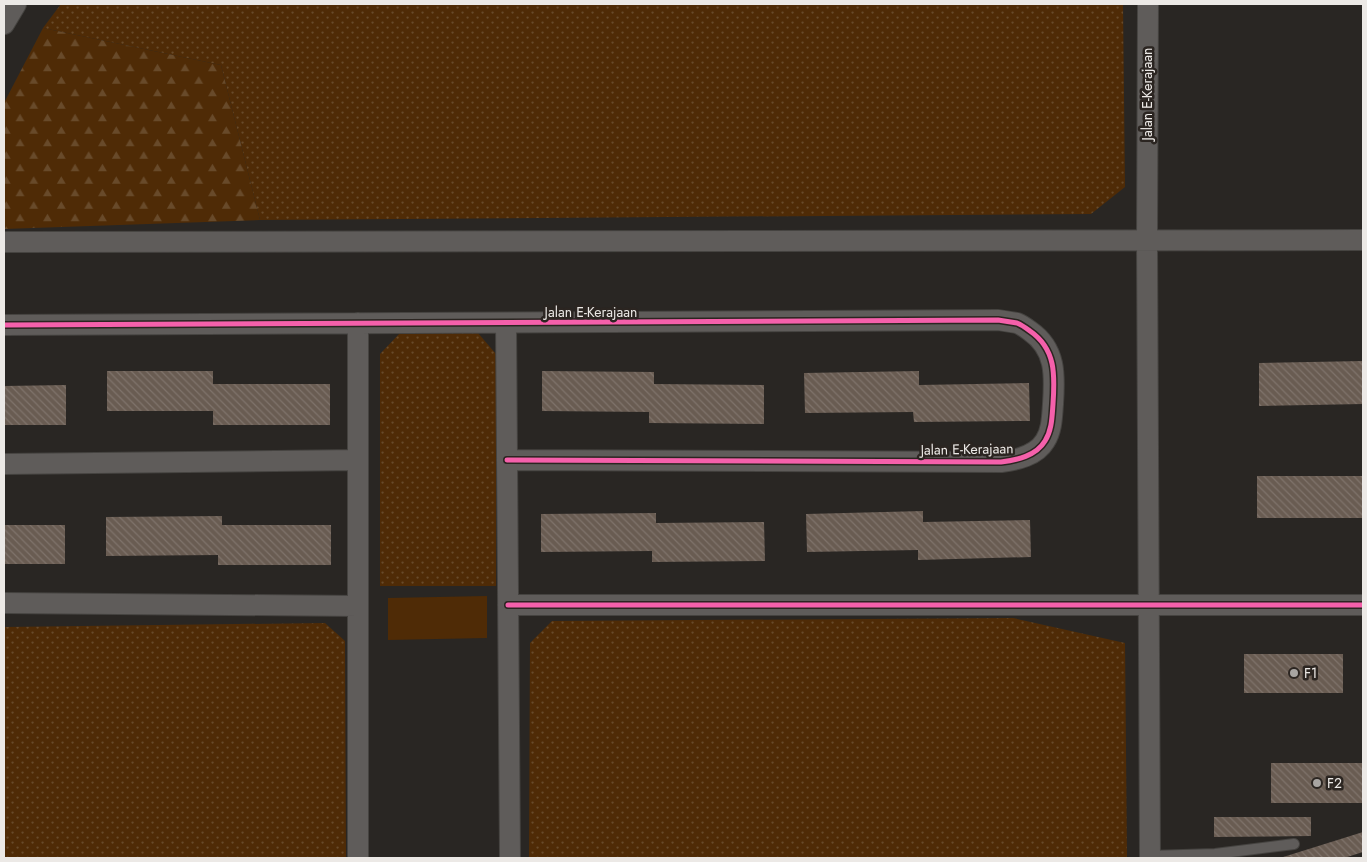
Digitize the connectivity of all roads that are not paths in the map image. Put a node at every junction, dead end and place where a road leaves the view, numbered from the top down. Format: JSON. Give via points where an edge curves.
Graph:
{"nodes":[{"id":1,"x":16,"y":4,"type":"edge"},
{"id":2,"x":1148,"y":4,"type":"edge"},
{"id":3,"x":4,"y":24,"type":"edge"},
{"id":4,"x":1363,"y":240,"type":"edge"},
{"id":5,"x":1147,"y":241,"type":"junction"},
{"id":6,"x":4,"y":242,"type":"edge"},
{"id":7,"x":358,"y":323,"type":"junction"},
{"id":8,"x":506,"y":323,"type":"junction"},
{"id":9,"x":4,"y":325,"type":"edge"},
{"id":10,"x":358,"y":460,"type":"junction"},
{"id":11,"x":507,"y":460,"type":"junction"},
{"id":12,"x":4,"y":464,"type":"edge"},
{"id":13,"x":4,"y":603,"type":"edge"},
{"id":14,"x":508,"y":605,"type":"junction"},
{"id":15,"x":1149,"y":605,"type":"junction"},
{"id":16,"x":1363,"y":605,"type":"edge"},
{"id":17,"x":358,"y":606,"type":"junction"},
{"id":18,"x":1294,"y":844,"type":"dead end"},
{"id":19,"x":1215,"y":856,"type":"edge"},
{"id":20,"x":1150,"y":857,"type":"edge"},
{"id":21,"x":358,"y":858,"type":"edge"},
{"id":22,"x":510,"y":858,"type":"edge"}],
"edges":[{"from":1,"to":3,"type":"street"},
{"from":2,"to":5,"type":"street","name":"Jalan E-Kerajaan"},
{"from":4,"to":5,"type":"street"},
{"from":5,"to":6,"type":"street"},
{"from":5,"to":15,"type":"street","name":"Jalan E-Kerajaan"},
{"from":7,"to":8,"type":"street","name":"Jalan E-Kerajaan"},
{"from":7,"to":9,"type":"street","name":"Jalan E-Kerajaan"},
{"from":7,"to":10,"type":"street"},
{"from":8,"to":11,"type":"street"},
{"from":8,"to":11,"type":"street","name":"Jalan E-Kerajaan","via":[[998,320],[1019,324],[1037,336],[1048,349],[1053,396],[1051,428],[1045,442],[1021,459],[1001,462]]},
{"from":10,"to":12,"type":"street"},
{"from":10,"to":17,"type":"street"},
{"from":11,"to":14,"type":"street"},
{"from":13,"to":17,"type":"street"},
{"from":14,"to":15,"type":"street"},
{"from":14,"to":22,"type":"street"},
{"from":15,"to":16,"type":"street"},
{"from":15,"to":20,"type":"street","name":"Jalan E-Kerajaan"},
{"from":17,"to":21,"type":"street"},
{"from":18,"to":19,"type":"lane"},
{"from":19,"to":20,"type":"lane"}]}
